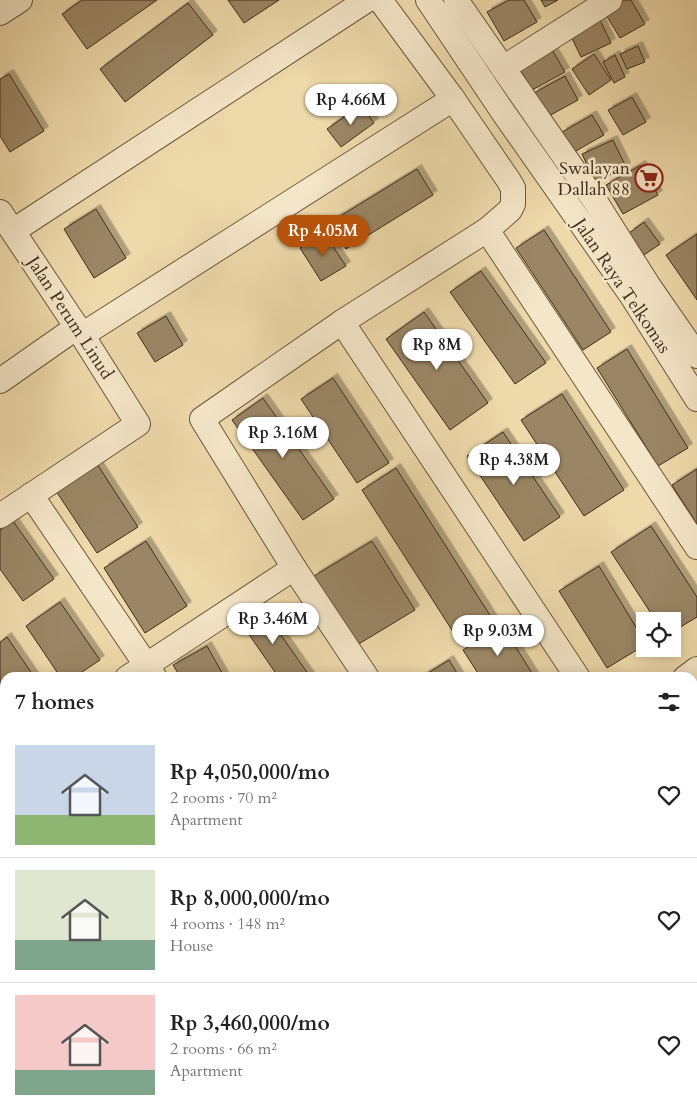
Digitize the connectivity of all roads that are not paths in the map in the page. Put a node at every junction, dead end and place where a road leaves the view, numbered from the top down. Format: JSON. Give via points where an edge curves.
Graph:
{"nodes":[{"id":1,"x":20,"y":0,"type":"edge"},
{"id":2,"x":367,"y":0,"type":"edge"},
{"id":3,"x":380,"y":0,"type":"edge"},
{"id":4,"x":428,"y":0,"type":"edge"},
{"id":5,"x":456,"y":0,"type":"edge"},
{"id":6,"x":610,"y":0,"type":"edge"},
{"id":7,"x":0,"y":13,"type":"edge"},
{"id":8,"x":503,"y":68,"type":"junction"},
{"id":9,"x":453,"y":99,"type":"junction"},
{"id":10,"x":6,"y":222,"type":"edge"},
{"id":11,"x":487,"y":230,"type":"junction"},
{"id":12,"x":640,"y":290,"type":"junction"},
{"id":13,"x":342,"y":322,"type":"junction"},
{"id":14,"x":79,"y":331,"type":"junction"},
{"id":15,"x":694,"y":346,"type":"edge"},
{"id":16,"x":0,"y":381,"type":"edge"},
{"id":17,"x":697,"y":399,"type":"edge"},
{"id":18,"x":32,"y":495,"type":"junction"},
{"id":19,"x":0,"y":516,"type":"edge"},
{"id":20,"x":697,"y":547,"type":"edge"},
{"id":21,"x":294,"y":568,"type":"junction"},
{"id":22,"x":151,"y":671,"type":"edge"},
{"id":23,"x":363,"y":672,"type":"edge"},
{"id":24,"x":574,"y":672,"type":"edge"}],
"edges":[{"from":1,"to":7,"type":"street"},
{"from":2,"to":10,"type":"street"},
{"from":3,"to":9,"type":"street"},
{"from":4,"to":12,"type":"street","name":"Jalan Raya Telkomas","via":[[503,112]]},
{"from":5,"to":8,"type":"street","name":"Jalan Raya Telkomas"},
{"from":6,"to":8,"type":"street"},
{"from":8,"to":12,"type":"street","name":"Jalan Raya Telkomas","via":[[595,202]]},
{"from":9,"to":11,"type":"street","via":[[513,188],[510,210]]},
{"from":9,"to":14,"type":"street"},
{"from":10,"to":14,"type":"street","name":"Jalan Perum Linud"},
{"from":11,"to":13,"type":"street"},
{"from":11,"to":20,"type":"street"},
{"from":12,"to":15,"type":"street","name":"Jalan Raya Telkomas"},
{"from":12,"to":17,"type":"street","name":"Jalan Raya Telkomas"},
{"from":13,"to":21,"type":"street","via":[[202,419]]},
{"from":13,"to":24,"type":"street"},
{"from":14,"to":16,"type":"street"},
{"from":14,"to":18,"type":"street","name":"Jalan Perum Linud","via":[[138,424]]},
{"from":18,"to":19,"type":"street"},
{"from":18,"to":22,"type":"street"},
{"from":21,"to":22,"type":"street"},
{"from":21,"to":23,"type":"street"}]}
